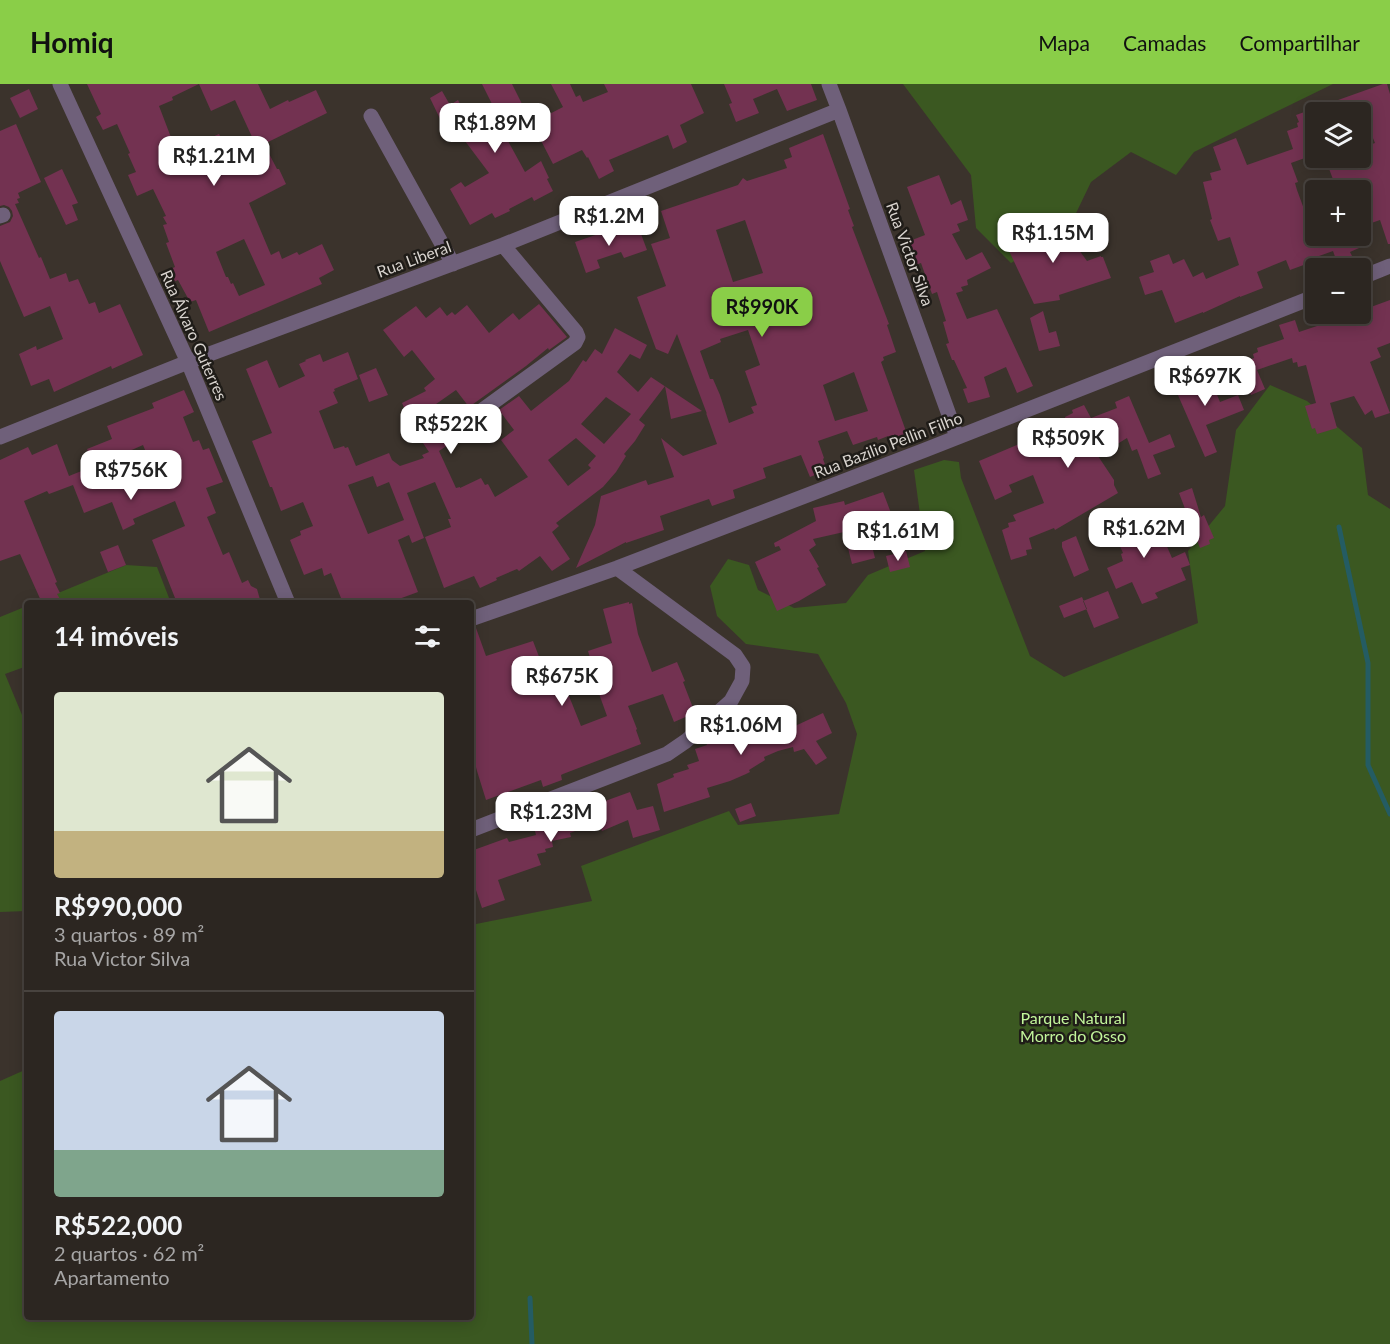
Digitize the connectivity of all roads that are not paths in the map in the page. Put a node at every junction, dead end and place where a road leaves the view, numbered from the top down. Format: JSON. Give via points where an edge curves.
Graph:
{"nodes":[{"id":1,"x":60,"y":84,"type":"edge"},
{"id":2,"x":829,"y":84,"type":"edge"},
{"id":3,"x":840,"y":110,"type":"junction"},
{"id":4,"x":371,"y":116,"type":"dead end"},
{"id":5,"x":503,"y":245,"type":"junction"},
{"id":6,"x":453,"y":264,"type":"junction"},
{"id":7,"x":1390,"y":267,"type":"edge"},
{"id":8,"x":1371,"y":274,"type":"edge"},
{"id":9,"x":1305,"y":300,"type":"edge"},
{"id":10,"x":189,"y":362,"type":"junction"},
{"id":11,"x":477,"y":414,"type":"dead end"},
{"id":12,"x":0,"y":436,"type":"edge"},
{"id":13,"x":957,"y":437,"type":"junction"},
{"id":14,"x":617,"y":568,"type":"junction"},
{"id":15,"x":287,"y":600,"type":"edge"},
{"id":16,"x":474,"y":618,"type":"edge"},
{"id":17,"x":474,"y":829,"type":"edge"}],
"edges":[{"from":1,"to":10,"type":"street","name":"Rua Álvaro Guterres"},
{"from":2,"to":3,"type":"street","name":"Rua Victor Silva"},
{"from":3,"to":5,"type":"street","name":"Rua Liberal"},
{"from":3,"to":13,"type":"street","name":"Rua Victor Silva"},
{"from":4,"to":6,"type":"street"},
{"from":5,"to":6,"type":"street","name":"Rua Liberal"},
{"from":5,"to":11,"type":"street","via":[[578,337]]},
{"from":6,"to":10,"type":"street","name":"Rua Liberal"},
{"from":7,"to":8,"type":"street"},
{"from":9,"to":13,"type":"street","name":"Rua Bazilio Pellin Filho"},
{"from":10,"to":12,"type":"street","name":"Rua Liberal"},
{"from":10,"to":15,"type":"street","name":"Rua Álvaro Guterres"},
{"from":13,"to":14,"type":"street","name":"Rua Bazilio Pellin Filho"},
{"from":14,"to":16,"type":"street","name":"Rua Bazilio Pellin Filho"},
{"from":14,"to":17,"type":"street","via":[[735,655],[743,667],[742,681],[731,701],[667,754]]}]}
